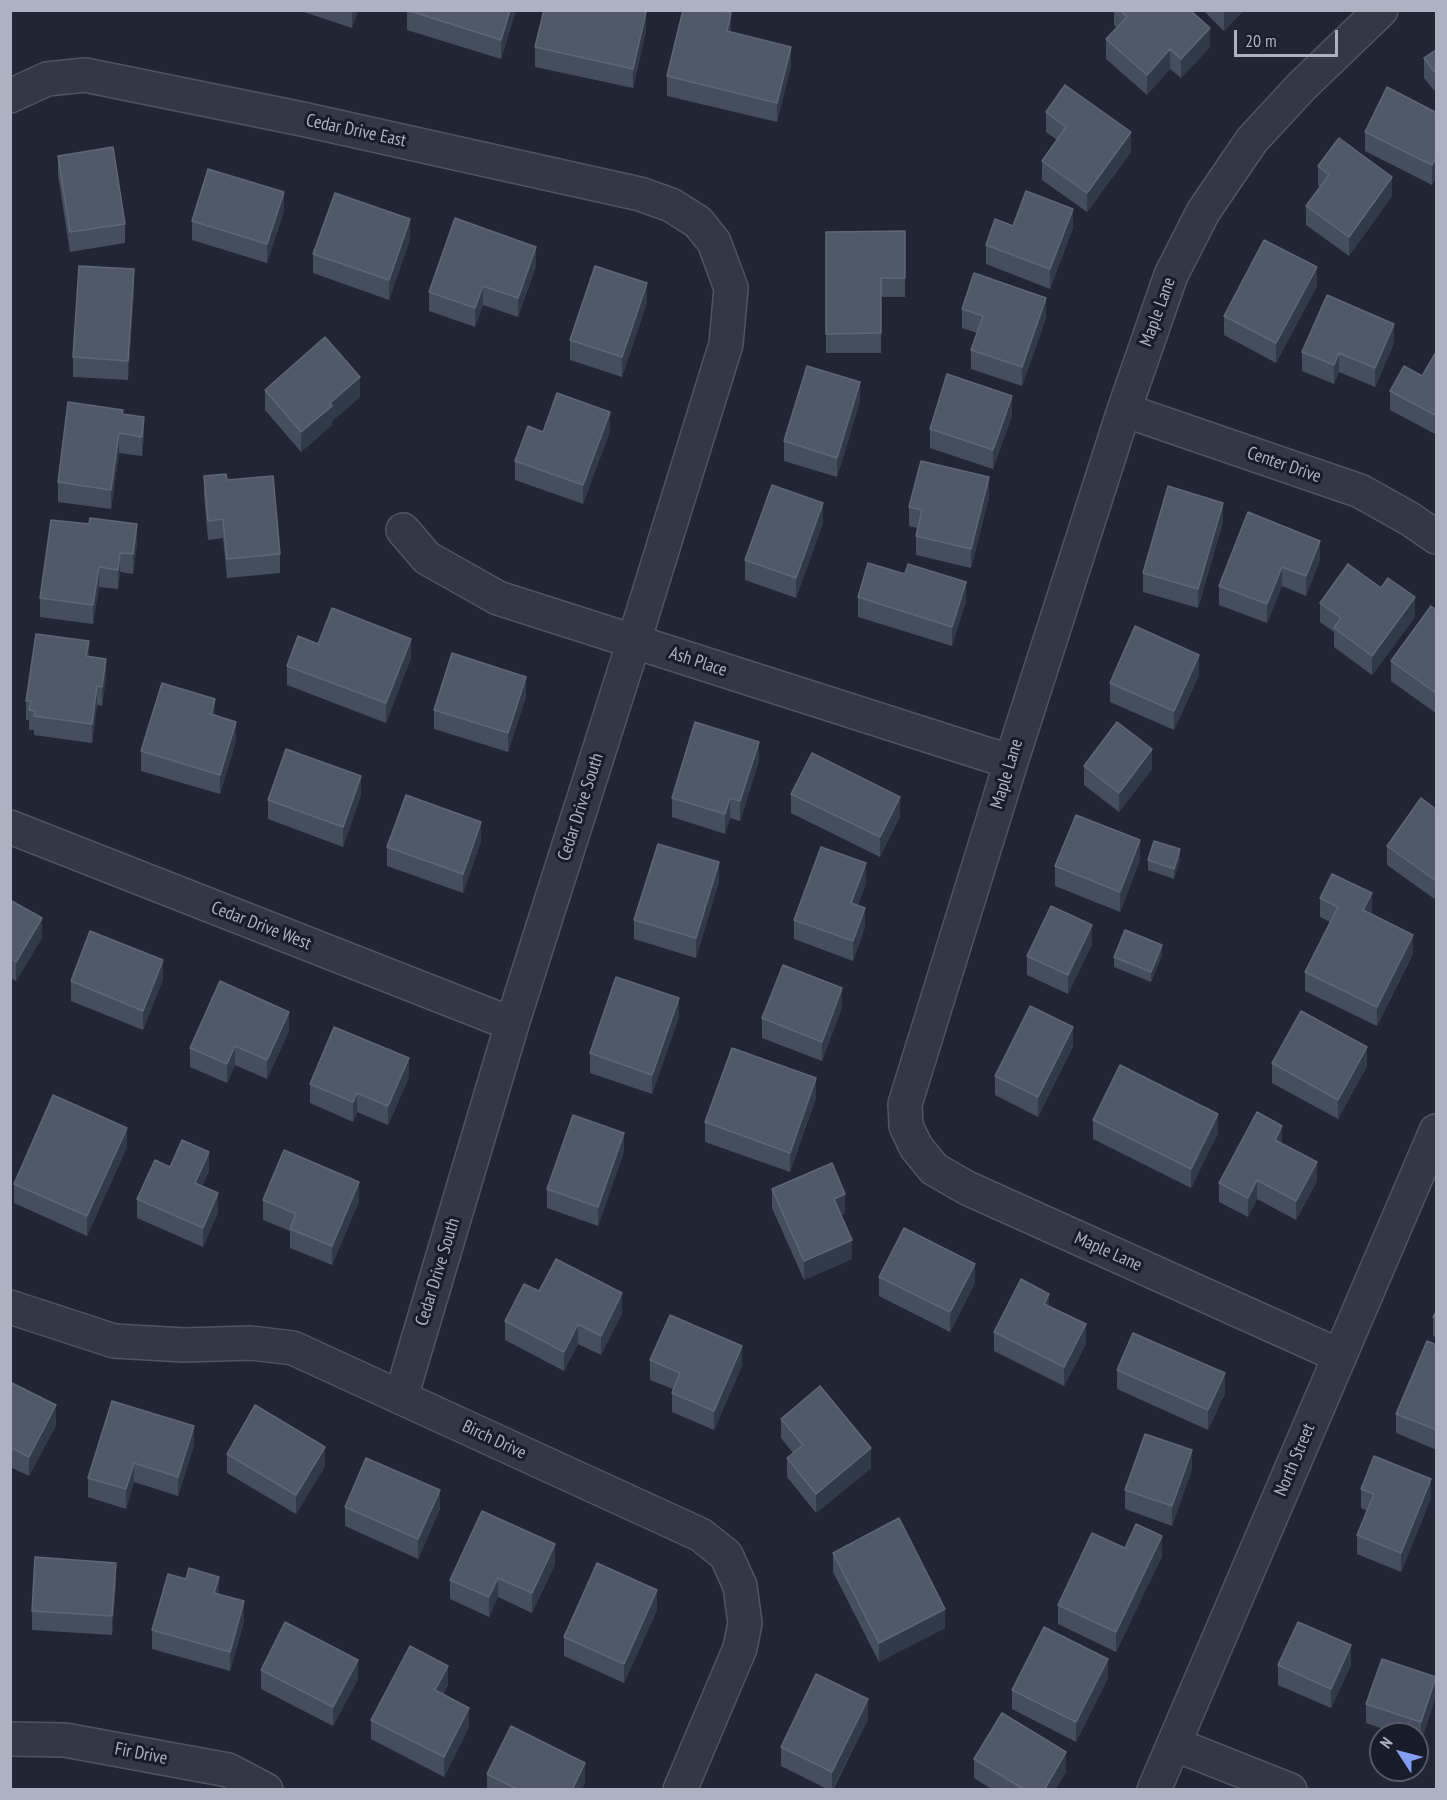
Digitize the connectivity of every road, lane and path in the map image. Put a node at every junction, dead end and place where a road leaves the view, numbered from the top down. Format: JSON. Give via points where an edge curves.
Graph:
{"nodes":[{"id":1,"x":1381,"y":10,"type":"edge"},
{"id":2,"x":10,"y":96,"type":"edge"},
{"id":3,"x":698,"y":222,"type":"joint"},
{"id":4,"x":1124,"y":410,"type":"junction"},
{"id":5,"x":403,"y":530,"type":"dead end"},
{"id":6,"x":1437,"y":537,"type":"edge"},
{"id":7,"x":634,"y":641,"type":"junction"},
{"id":8,"x":1011,"y":762,"type":"junction"},
{"id":9,"x":10,"y":827,"type":"edge"},
{"id":10,"x":512,"y":1024,"type":"junction"},
{"id":11,"x":1437,"y":1131,"type":"edge"},
{"id":12,"x":10,"y":1307,"type":"edge"},
{"id":13,"x":1340,"y":1356,"type":"junction"},
{"id":14,"x":401,"y":1397,"type":"junction"},
{"id":15,"x":10,"y":1739,"type":"edge"},
{"id":16,"x":1174,"y":1744,"type":"junction"},
{"id":17,"x":224,"y":1780,"type":"edge"},
{"id":18,"x":266,"y":1790,"type":"edge"},
{"id":19,"x":680,"y":1790,"type":"edge"},
{"id":20,"x":1155,"y":1790,"type":"edge"},
{"id":21,"x":1290,"y":1790,"type":"edge"}],
"edges":[{"from":1,"to":4,"type":"street","name":"Maple Lane","via":[[1252,140],[1203,212],[1171,274]]},
{"from":2,"to":3,"type":"street","name":"Cedar Drive East","via":[[46,79],[85,75],[640,194],[671,205]]},
{"from":3,"to":7,"type":"street","name":"Cedar Drive South","via":[[714,242],[732,288],[726,344]]},
{"from":4,"to":6,"type":"street","name":"Center Drive","via":[[1360,491]]},
{"from":4,"to":8,"type":"street","name":"Maple Lane"},
{"from":5,"to":7,"type":"street","name":"Ash Place","via":[[427,558],[498,598]]},
{"from":7,"to":8,"type":"street","name":"Ash Place"},
{"from":7,"to":10,"type":"street","name":"Cedar Drive South"},
{"from":8,"to":13,"type":"street","name":"Maple Lane","via":[[905,1104],[906,1126],[916,1148],[934,1169],[967,1188]]},
{"from":9,"to":10,"type":"street","name":"Cedar Drive West"},
{"from":10,"to":14,"type":"street","name":"Cedar Drive South"},
{"from":11,"to":13,"type":"street","name":"North Street"},
{"from":12,"to":14,"type":"street","name":"Birch Drive","via":[[114,1341],[251,1343],[293,1348]]},
{"from":13,"to":16,"type":"street","name":"North Street"},
{"from":14,"to":19,"type":"street","name":"Birch Drive","via":[[701,1535],[726,1555],[740,1586],[745,1623],[740,1648]]},
{"from":15,"to":17,"type":"street","name":"Fir Drive","via":[[64,1740]]},
{"from":16,"to":20,"type":"street","name":"North Street"},
{"from":16,"to":21,"type":"street"},
{"from":17,"to":18,"type":"street","name":"Fir Drive"}]}
